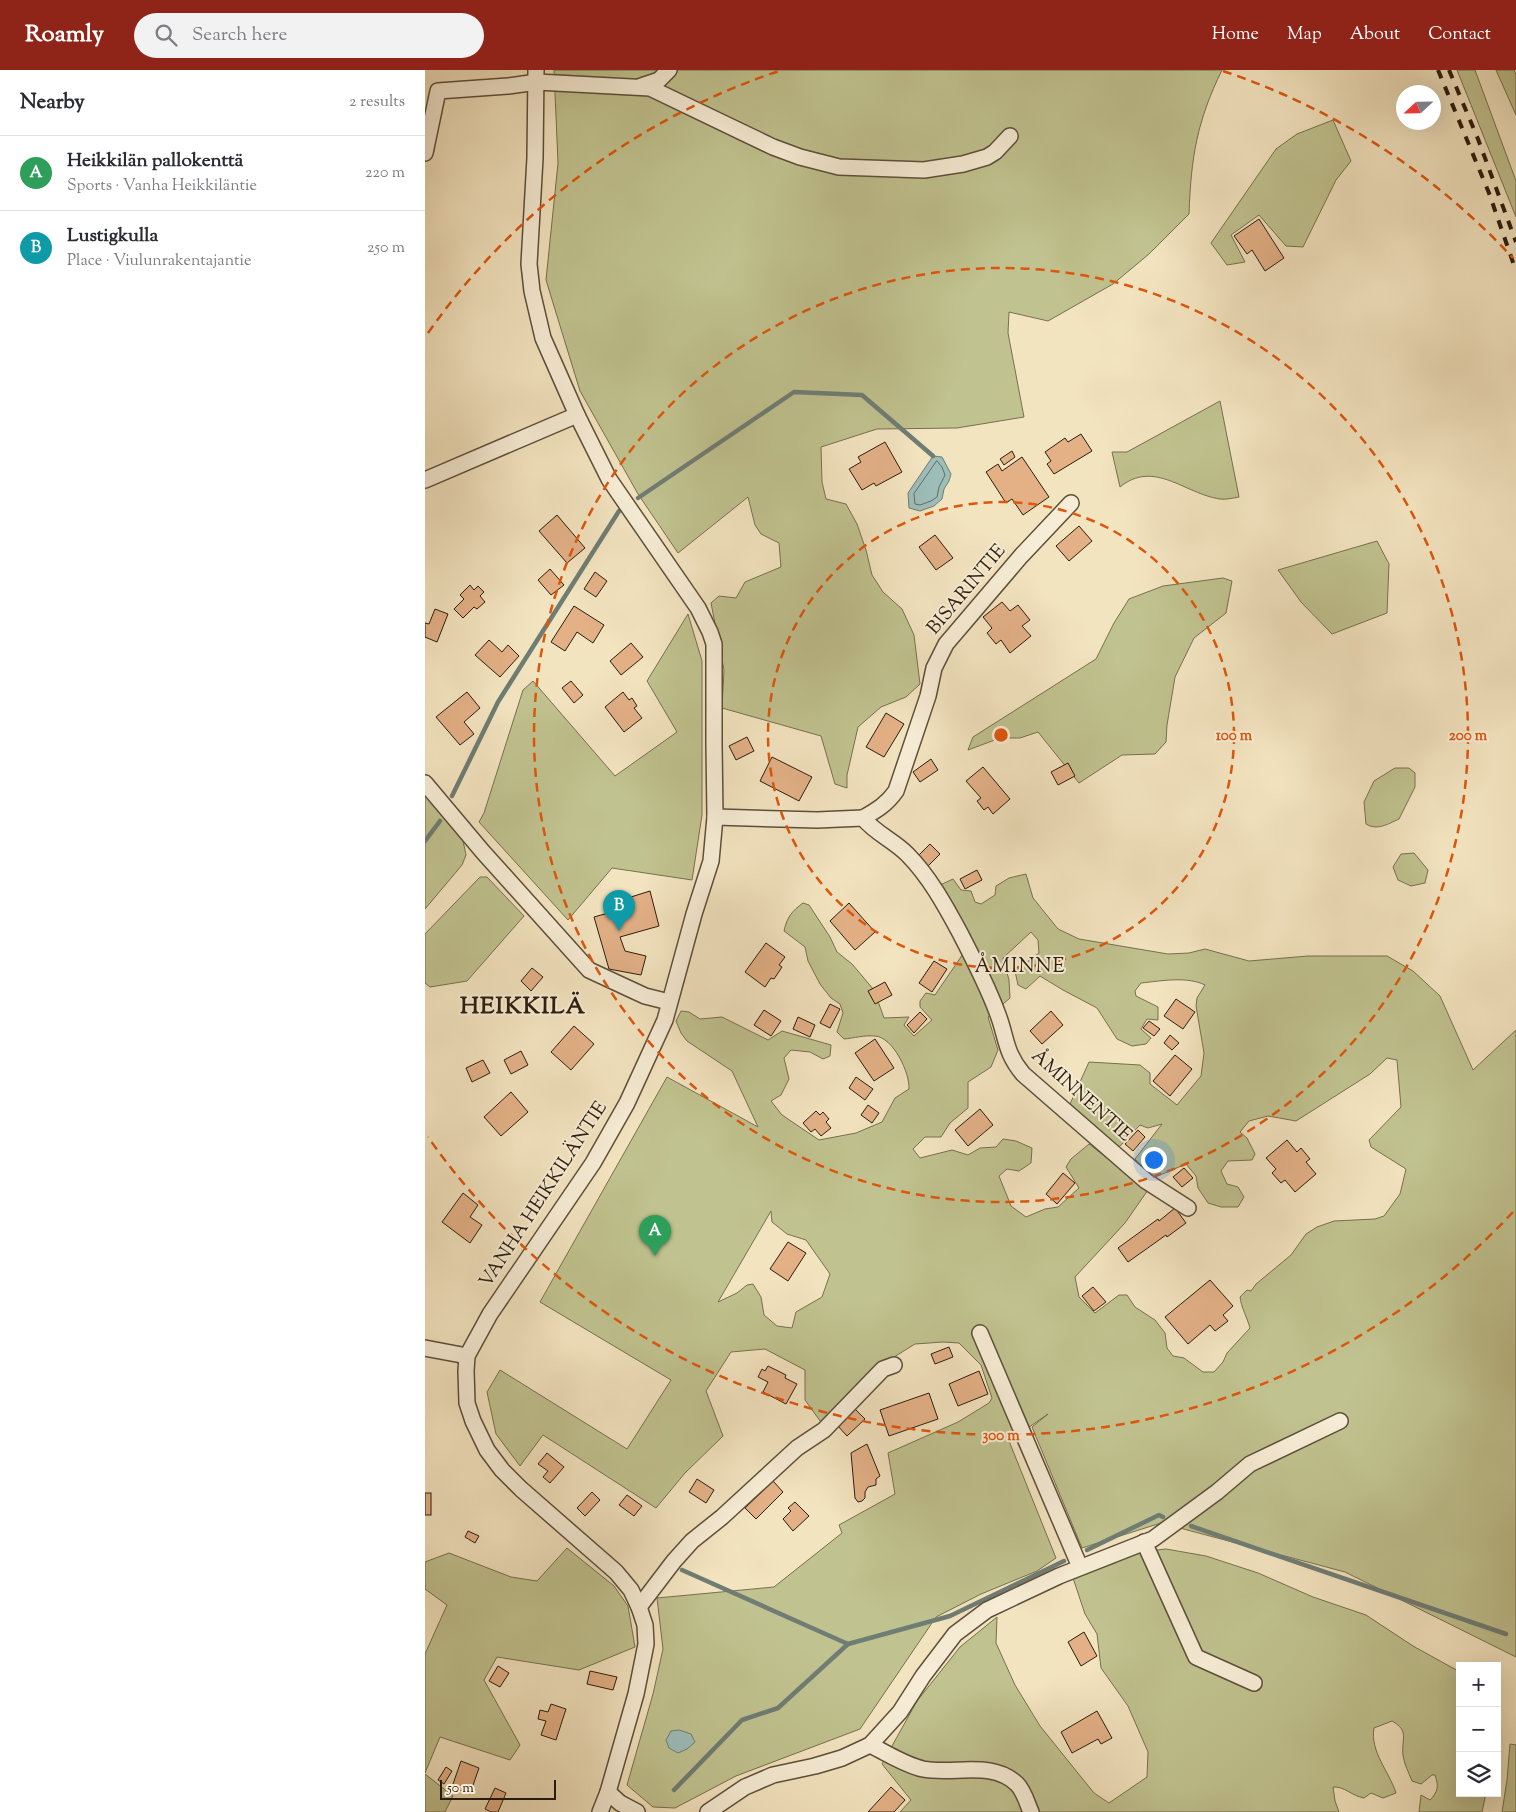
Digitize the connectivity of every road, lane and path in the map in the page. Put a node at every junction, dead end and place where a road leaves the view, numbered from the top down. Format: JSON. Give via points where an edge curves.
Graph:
{"nodes":[{"id":1,"x":669,"y":70,"type":"edge"},
{"id":2,"x":536,"y":76,"type":"edge"},
{"id":3,"x":639,"y":87,"type":"junction"},
{"id":4,"x":431,"y":89,"type":"edge"},
{"id":5,"x":1010,"y":136,"type":"dead end"},
{"id":6,"x":425,"y":153,"type":"edge"},
{"id":7,"x":577,"y":415,"type":"junction"},
{"id":8,"x":425,"y":480,"type":"edge"},
{"id":9,"x":1071,"y":503,"type":"dead end"},
{"id":10,"x":425,"y":784,"type":"edge"},
{"id":11,"x":715,"y":817,"type":"junction"},
{"id":12,"x":863,"y":818,"type":"junction"},
{"id":13,"x":669,"y":1002,"type":"junction"},
{"id":14,"x":1188,"y":1208,"type":"dead end"},
{"id":15,"x":980,"y":1333,"type":"dead end"},
{"id":16,"x":425,"y":1348,"type":"edge"},
{"id":17,"x":467,"y":1356,"type":"junction"},
{"id":18,"x":894,"y":1365,"type":"dead end"},
{"id":19,"x":1340,"y":1421,"type":"dead end"},
{"id":20,"x":1144,"y":1542,"type":"junction"},
{"id":21,"x":1080,"y":1567,"type":"junction"},
{"id":22,"x":639,"y":1607,"type":"junction"},
{"id":23,"x":1254,"y":1683,"type":"dead end"},
{"id":24,"x":870,"y":1745,"type":"junction"},
{"id":25,"x":608,"y":1792,"type":"junction"},
{"id":26,"x":600,"y":1812,"type":"edge"},
{"id":27,"x":637,"y":1812,"type":"edge"},
{"id":28,"x":708,"y":1812,"type":"edge"},
{"id":29,"x":1031,"y":1812,"type":"edge"}],
"edges":[{"from":1,"to":3,"type":"street","via":[[653,83]]},
{"from":2,"to":3,"type":"street"},
{"from":2,"to":4,"type":"street","via":[[509,86]]},
{"from":2,"to":7,"type":"street","name":"VANHA HEIKKILÄNTIE","via":[[530,278],[543,338]]},
{"from":3,"to":5,"type":"street","via":[[665,94],[773,147],[839,167],[924,170],[963,164],[987,157]]},
{"from":4,"to":6,"type":"street"},
{"from":7,"to":8,"type":"street"},
{"from":7,"to":11,"type":"street","name":"VANHA HEIKKILÄNTIE","via":[[609,479],[688,592],[710,632],[714,644]]},
{"from":9,"to":12,"type":"street","name":"BISARINTIE","via":[[946,644],[934,668],[928,696],[896,791],[889,801]]},
{"from":10,"to":13,"type":"street","via":[[589,970],[645,996]]},
{"from":11,"to":12,"type":"street"},
{"from":11,"to":13,"type":"street","name":"VANHA HEIKKILÄNTIE","via":[[711,861]]},
{"from":12,"to":14,"type":"street","name":"ÅMINNENTIE","via":[[906,853],[928,879],[998,1013],[1014,1064],[1146,1181]]},
{"from":13,"to":17,"type":"street","name":"VANHA HEIKKILÄNTIE","via":[[665,1020],[627,1103],[593,1163],[490,1314]]},
{"from":15,"to":21,"type":"street"},
{"from":16,"to":17,"type":"street"},
{"from":17,"to":22,"type":"street","name":"VANHA HEIKKILÄNTIE","via":[[467,1402],[487,1450],[521,1489],[616,1572],[631,1590]]},
{"from":18,"to":22,"type":"street","via":[[883,1369],[824,1430],[797,1448],[693,1541]]},
{"from":19,"to":20,"type":"street","via":[[1250,1464],[1217,1492],[1153,1539]]},
{"from":20,"to":21,"type":"street"},
{"from":20,"to":23,"type":"street","via":[[1196,1657]]},
{"from":21,"to":24,"type":"street","via":[[987,1610],[955,1634],[900,1712]]},
{"from":22,"to":25,"type":"street","name":"VANHA HEIKKILÄNTIE","via":[[645,1625],[646,1644],[636,1694]]},
{"from":24,"to":28,"type":"street","via":[[842,1758],[773,1775],[745,1786]]},
{"from":24,"to":29,"type":"street","via":[[924,1769],[1000,1773],[1018,1785]]},
{"from":25,"to":26,"type":"street","name":"VANHA HEIKKILÄNTIE"},
{"from":25,"to":27,"type":"street"}]}
